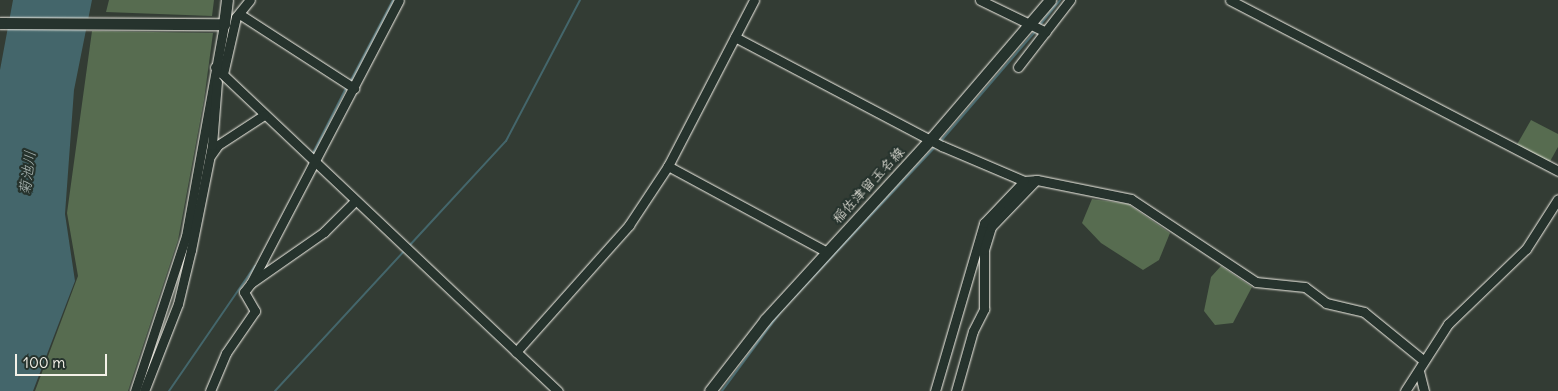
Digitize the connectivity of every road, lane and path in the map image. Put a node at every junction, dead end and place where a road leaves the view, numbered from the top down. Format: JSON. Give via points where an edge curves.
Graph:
{"nodes":[{"id":1,"x":226,"y":0,"type":"edge"},
{"id":2,"x":250,"y":0,"type":"edge"},
{"id":3,"x":399,"y":0,"type":"edge"},
{"id":4,"x":754,"y":0,"type":"edge"},
{"id":5,"x":980,"y":0,"type":"edge"},
{"id":6,"x":1050,"y":0,"type":"edge"},
{"id":7,"x":1070,"y":0,"type":"edge"},
{"id":8,"x":1230,"y":0,"type":"edge"},
{"id":9,"x":241,"y":15,"type":"junction"},
{"id":10,"x":0,"y":23,"type":"edge"},
{"id":11,"x":219,"y":24,"type":"junction"},
{"id":12,"x":1029,"y":26,"type":"junction"},
{"id":13,"x":1046,"y":32,"type":"junction"},
{"id":14,"x":735,"y":37,"type":"junction"},
{"id":15,"x":1018,"y":67,"type":"dead end"},
{"id":16,"x":219,"y":70,"type":"junction"},
{"id":17,"x":350,"y":86,"type":"junction"},
{"id":18,"x":264,"y":115,"type":"junction"},
{"id":19,"x":936,"y":142,"type":"junction"},
{"id":20,"x":210,"y":158,"type":"junction"},
{"id":21,"x":312,"y":160,"type":"junction"},
{"id":22,"x":668,"y":166,"type":"junction"},
{"id":23,"x":1558,"y":171,"type":"edge"},
{"id":24,"x":1036,"y":180,"type":"junction"},
{"id":25,"x":1024,"y":181,"type":"junction"},
{"id":26,"x":1558,"y":200,"type":"edge"},
{"id":27,"x":355,"y":201,"type":"junction"},
{"id":28,"x":827,"y":252,"type":"junction"},
{"id":29,"x":251,"y":283,"type":"junction"},
{"id":30,"x":516,"y":352,"type":"junction"},
{"id":31,"x":1423,"y":360,"type":"junction"},
{"id":32,"x":1419,"y":371,"type":"junction"},
{"id":33,"x":135,"y":391,"type":"edge"},
{"id":34,"x":144,"y":391,"type":"edge"},
{"id":35,"x":210,"y":391,"type":"edge"},
{"id":36,"x":558,"y":391,"type":"edge"},
{"id":37,"x":710,"y":391,"type":"edge"},
{"id":38,"x":935,"y":391,"type":"edge"},
{"id":39,"x":956,"y":391,"type":"edge"},
{"id":40,"x":1405,"y":391,"type":"edge"},
{"id":41,"x":1424,"y":391,"type":"edge"}],
"edges":[{"from":1,"to":11,"type":"main road"},
{"from":2,"to":9,"type":"street"},
{"from":3,"to":17,"type":"street"},
{"from":4,"to":14,"type":"street"},
{"from":5,"to":12,"type":"street"},
{"from":6,"to":12,"type":"main road","name":"稲佐津留玉名線"},
{"from":7,"to":13,"type":"street"},
{"from":8,"to":23,"type":"street"},
{"from":9,"to":16,"type":"street","via":[[236,17]]},
{"from":9,"to":17,"type":"street"},
{"from":10,"to":11,"type":"main road"},
{"from":11,"to":16,"type":"street"},
{"from":12,"to":13,"type":"street"},
{"from":12,"to":19,"type":"main road","name":"稲佐津留玉名線"},
{"from":13,"to":15,"type":"street"},
{"from":14,"to":19,"type":"street"},
{"from":14,"to":22,"type":"street"},
{"from":16,"to":18,"type":"street"},
{"from":16,"to":20,"type":"street"},
{"from":16,"to":33,"type":"street","via":[[186,236]]},
{"from":17,"to":21,"type":"street"},
{"from":18,"to":20,"type":"street","via":[[218,145]]},
{"from":18,"to":21,"type":"street"},
{"from":19,"to":25,"type":"street"},
{"from":19,"to":28,"type":"main road","name":"稲佐津留玉名線"},
{"from":20,"to":34,"type":"street","via":[[178,304]]},
{"from":21,"to":27,"type":"street"},
{"from":21,"to":29,"type":"street"},
{"from":22,"to":28,"type":"street"},
{"from":22,"to":30,"type":"street","via":[[603,259]]},
{"from":24,"to":25,"type":"street"},
{"from":24,"to":31,"type":"street","via":[[1131,199],[1256,282],[1305,287],[1326,303],[1364,312]]},
{"from":24,"to":39,"type":"street","via":[[991,227],[984,250],[984,309],[973,331]]},
{"from":25,"to":38,"type":"street","via":[[984,223]]},
{"from":26,"to":31,"type":"street","via":[[1526,249],[1448,324]]},
{"from":27,"to":29,"type":"street","via":[[324,232]]},
{"from":27,"to":30,"type":"street"},
{"from":28,"to":37,"type":"main road","name":"稲佐津留玉名線","via":[[765,320]]},
{"from":29,"to":35,"type":"street","via":[[244,292],[255,311],[226,353]]},
{"from":30,"to":36,"type":"street"},
{"from":31,"to":32,"type":"street"},
{"from":32,"to":40,"type":"street"},
{"from":32,"to":41,"type":"street"}]}
